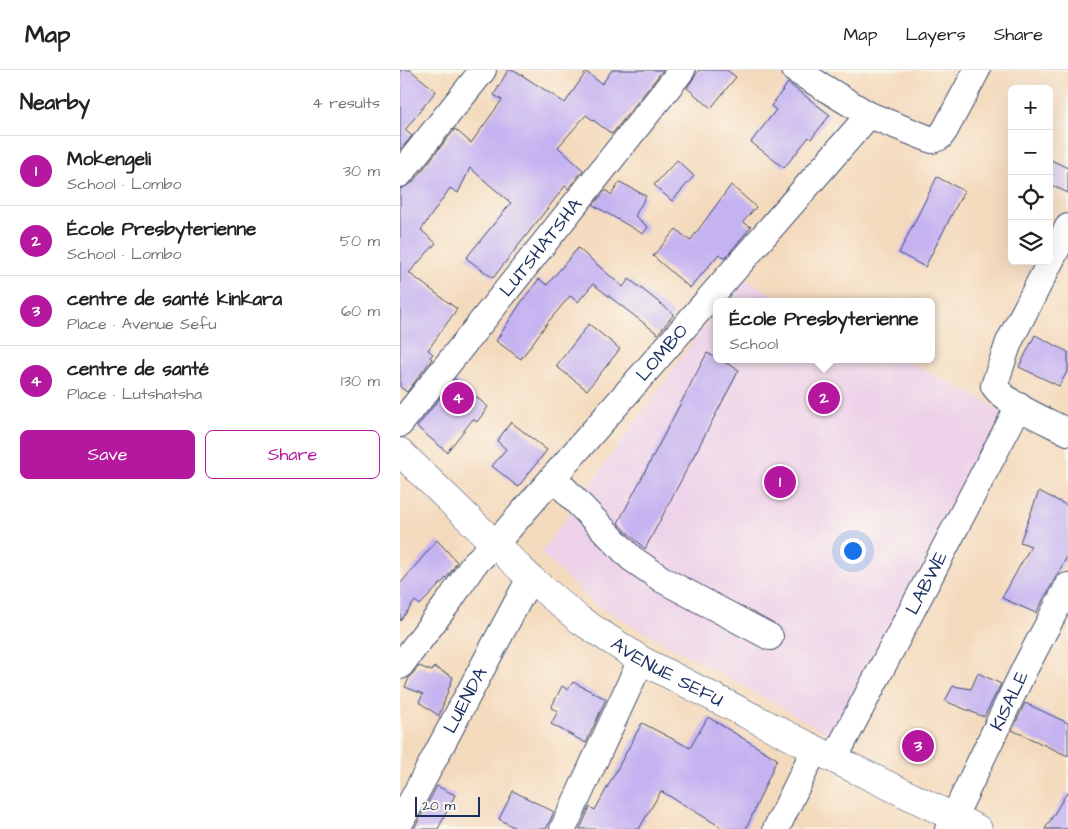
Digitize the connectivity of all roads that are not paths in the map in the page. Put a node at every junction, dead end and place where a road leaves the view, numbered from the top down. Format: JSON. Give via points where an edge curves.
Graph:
{"nodes":[{"id":1,"x":483,"y":70,"type":"edge"},
{"id":2,"x":682,"y":70,"type":"edge"},
{"id":3,"x":977,"y":70,"type":"edge"},
{"id":4,"x":798,"y":71,"type":"edge"},
{"id":5,"x":869,"y":115,"type":"junction"},
{"id":6,"x":400,"y":174,"type":"edge"},
{"id":7,"x":1068,"y":227,"type":"edge"},
{"id":8,"x":1019,"y":406,"type":"junction"},
{"id":9,"x":400,"y":424,"type":"edge"},
{"id":10,"x":1068,"y":432,"type":"edge"},
{"id":11,"x":400,"y":452,"type":"edge"},
{"id":12,"x":553,"y":477,"type":"junction"},
{"id":13,"x":496,"y":543,"type":"junction"},
{"id":14,"x":530,"y":578,"type":"junction"},
{"id":15,"x":1068,"y":586,"type":"edge"},
{"id":16,"x":770,"y":637,"type":"dead end"},
{"id":17,"x":641,"y":660,"type":"junction"},
{"id":18,"x":400,"y":666,"type":"edge"},
{"id":19,"x":825,"y":754,"type":"junction"},
{"id":20,"x":400,"y":823,"type":"edge"},
{"id":21,"x":951,"y":823,"type":"edge"},
{"id":22,"x":563,"y":829,"type":"edge"},
{"id":23,"x":776,"y":829,"type":"edge"},
{"id":24,"x":978,"y":829,"type":"edge"}],
"edges":[{"from":1,"to":6,"type":"street"},
{"from":2,"to":9,"type":"street","name":"LUTSHATSHA"},
{"from":3,"to":5,"type":"street","via":[[940,137],[932,140]]},
{"from":4,"to":5,"type":"street"},
{"from":5,"to":12,"type":"street","name":"LOMBO"},
{"from":7,"to":8,"type":"street","via":[[1009,342],[994,386]]},
{"from":8,"to":10,"type":"street"},
{"from":8,"to":19,"type":"street","name":"LABWE"},
{"from":11,"to":13,"type":"main road","name":"AVENUE SEFU"},
{"from":12,"to":13,"type":"street","name":"LOMBO"},
{"from":12,"to":16,"type":"street","via":[[631,558],[663,580]]},
{"from":13,"to":14,"type":"main road","name":"AVENUE SEFU"},
{"from":13,"to":18,"type":"street","name":"LOMBO","via":[[474,564]]},
{"from":14,"to":17,"type":"main road","name":"AVENUE SEFU","via":[[580,620]]},
{"from":14,"to":20,"type":"street","name":"LUENDA"},
{"from":15,"to":21,"type":"street","name":"KISALE"},
{"from":17,"to":19,"type":"main road","name":"AVENUE SEFU"},
{"from":17,"to":22,"type":"street"},
{"from":19,"to":21,"type":"main road","name":"AVENUE SEFU"},
{"from":19,"to":23,"type":"street","name":"LABWE"},
{"from":21,"to":24,"type":"main road","name":"AVENUE SEFU"}]}
